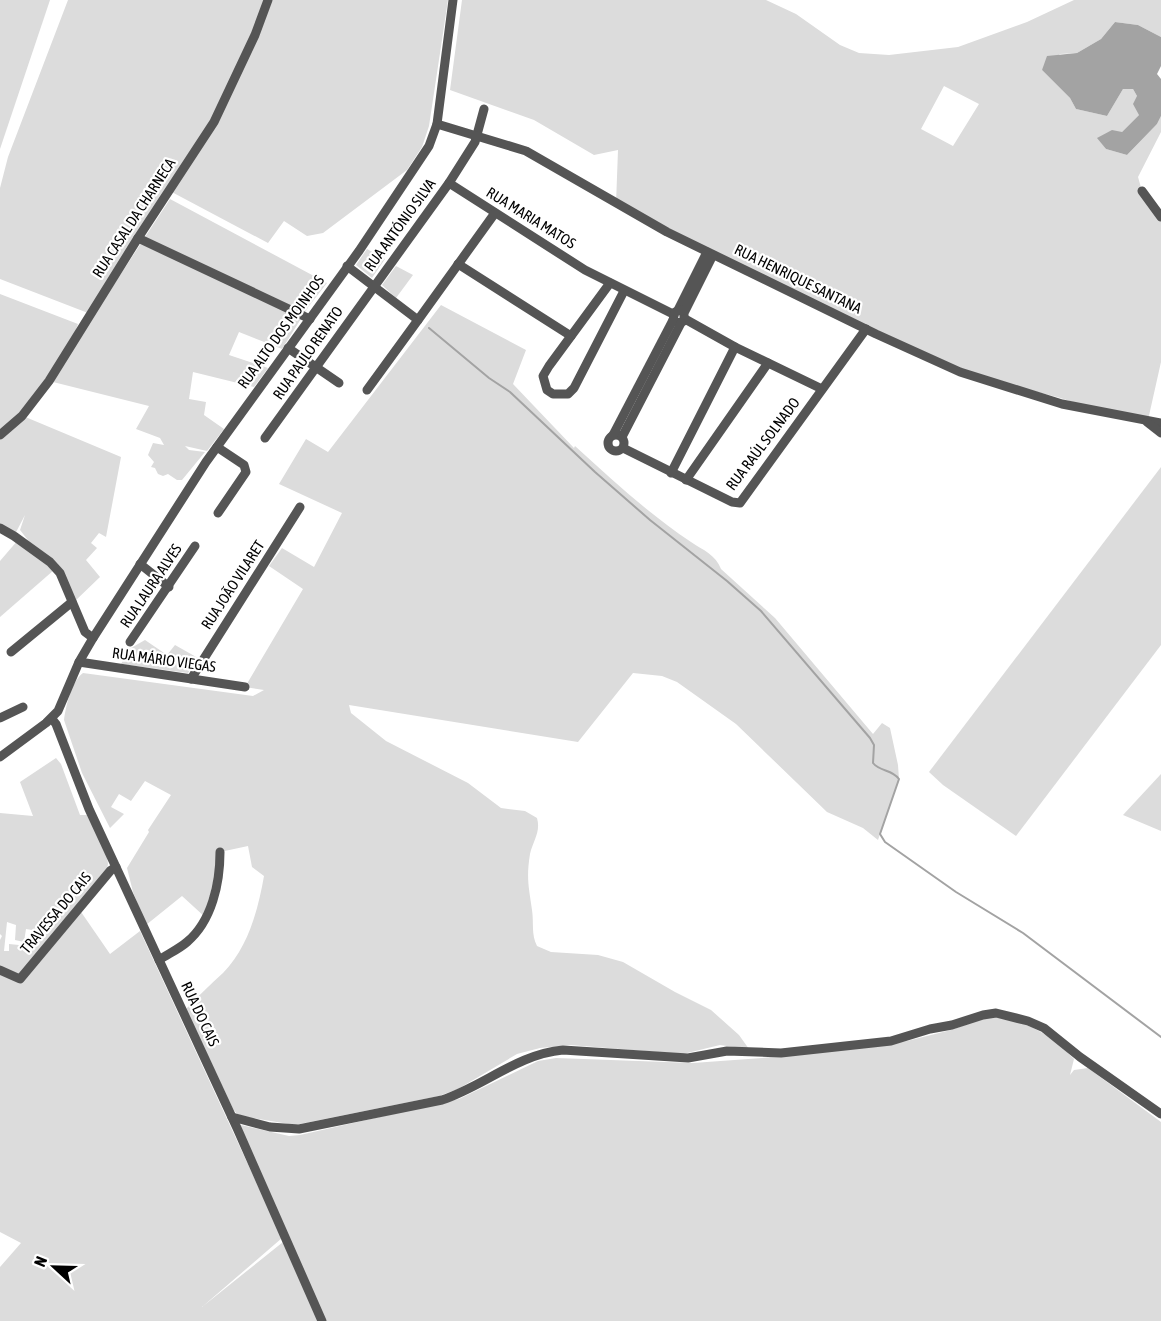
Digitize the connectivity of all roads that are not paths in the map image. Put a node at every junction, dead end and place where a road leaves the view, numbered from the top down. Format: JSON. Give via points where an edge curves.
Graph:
{"nodes":[{"id":1,"x":268,"y":0,"type":"edge"},
{"id":2,"x":453,"y":0,"type":"edge"},
{"id":3,"x":484,"y":109,"type":"dead end"},
{"id":4,"x":437,"y":124,"type":"junction"},
{"id":5,"x":477,"y":136,"type":"junction"},
{"id":6,"x":449,"y":183,"type":"junction"},
{"id":7,"x":1142,"y":191,"type":"dead end"},
{"id":8,"x":495,"y":213,"type":"junction"},
{"id":9,"x":1161,"y":217,"type":"edge"},
{"id":10,"x":138,"y":238,"type":"junction"},
{"id":11,"x":710,"y":253,"type":"junction"},
{"id":12,"x":458,"y":264,"type":"junction"},
{"id":13,"x":347,"y":266,"type":"junction"},
{"id":14,"x":610,"y":284,"type":"junction"},
{"id":15,"x":375,"y":285,"type":"junction"},
{"id":16,"x":624,"y":291,"type":"junction"},
{"id":17,"x":679,"y":316,"type":"junction"},
{"id":18,"x":310,"y":319,"type":"junction"},
{"id":19,"x":418,"y":320,"type":"junction"},
{"id":20,"x":866,"y":329,"type":"junction"},
{"id":21,"x":571,"y":336,"type":"junction"},
{"id":22,"x":735,"y":347,"type":"junction"},
{"id":23,"x":288,"y":348,"type":"junction"},
{"id":24,"x":768,"y":363,"type":"junction"},
{"id":25,"x":316,"y":367,"type":"junction"},
{"id":26,"x":339,"y":383,"type":"dead end"},
{"id":27,"x":822,"y":389,"type":"junction"},
{"id":28,"x":367,"y":390,"type":"dead end"},
{"id":29,"x":1145,"y":420,"type":"junction"},
{"id":30,"x":1161,"y":423,"type":"edge"},
{"id":31,"x":1161,"y":433,"type":"edge"},
{"id":32,"x":0,"y":435,"type":"edge"},
{"id":33,"x":618,"y":436,"type":"junction"},
{"id":34,"x":265,"y":438,"type":"dead end"},
{"id":35,"x":217,"y":447,"type":"junction"},
{"id":36,"x":623,"y":448,"type":"junction"},
{"id":37,"x":671,"y":473,"type":"junction"},
{"id":38,"x":686,"y":480,"type":"junction"},
{"id":39,"x":300,"y":507,"type":"dead end"},
{"id":40,"x":218,"y":513,"type":"dead end"},
{"id":41,"x":0,"y":528,"type":"edge"},
{"id":42,"x":195,"y":546,"type":"dead end"},
{"id":43,"x":140,"y":564,"type":"junction"},
{"id":44,"x":169,"y":587,"type":"junction"},
{"id":45,"x":72,"y":602,"type":"junction"},
{"id":46,"x":93,"y":638,"type":"junction"},
{"id":47,"x":130,"y":642,"type":"dead end"},
{"id":48,"x":11,"y":652,"type":"dead end"},
{"id":49,"x":80,"y":662,"type":"junction"},
{"id":50,"x":191,"y":678,"type":"junction"},
{"id":51,"x":245,"y":687,"type":"dead end"},
{"id":52,"x":23,"y":707,"type":"dead end"},
{"id":53,"x":0,"y":718,"type":"edge"},
{"id":54,"x":52,"y":719,"type":"junction"},
{"id":55,"x":2,"y":752,"type":"edge"},
{"id":56,"x":220,"y":852,"type":"dead end"},
{"id":57,"x":116,"y":867,"type":"junction"},
{"id":58,"x":159,"y":960,"type":"junction"},
{"id":59,"x":0,"y":970,"type":"edge"},
{"id":60,"x":1161,"y":1114,"type":"edge"},
{"id":61,"x":232,"y":1117,"type":"junction"},
{"id":62,"x":322,"y":1321,"type":"edge"}],
"edges":[{"from":1,"to":10,"type":"street","name":"RUA CASAL DA CHARNECA","via":[[214,122]]},
{"from":2,"to":4,"type":"street","name":"RUA ALTO DOS MOINHOS"},
{"from":3,"to":5,"type":"street"},
{"from":4,"to":5,"type":"street","name":"RUA HENRIQUE SANTANA"},
{"from":4,"to":13,"type":"street","name":"RUA ALTO DOS MOINHOS","via":[[423,156]]},
{"from":5,"to":6,"type":"street"},
{"from":5,"to":11,"type":"street","name":"RUA HENRIQUE SANTANA","via":[[526,151]]},
{"from":6,"to":8,"type":"street","name":"RUA MARIA MATOS"},
{"from":6,"to":15,"type":"street","name":"RUA ANTÓNIO SILVA"},
{"from":7,"to":9,"type":"street"},
{"from":8,"to":12,"type":"street"},
{"from":8,"to":14,"type":"street","name":"RUA MARIA MATOS"},
{"from":10,"to":18,"type":"street"},
{"from":10,"to":32,"type":"street","name":"RUA CASAL DA CHARNECA","via":[[49,381],[22,416]]},
{"from":11,"to":17,"type":"street"},
{"from":11,"to":20,"type":"street","name":"RUA HENRIQUE SANTANA"},
{"from":12,"to":19,"type":"street"},
{"from":12,"to":21,"type":"street"},
{"from":13,"to":15,"type":"street"},
{"from":13,"to":18,"type":"street","name":"RUA ALTO DOS MOINHOS"},
{"from":14,"to":16,"type":"street","name":"RUA MARIA MATOS"},
{"from":14,"to":21,"type":"street"},
{"from":15,"to":19,"type":"street"},
{"from":15,"to":25,"type":"street","name":"RUA PAULO RENATO"},
{"from":16,"to":17,"type":"street","name":"RUA MARIA MATOS"},
{"from":16,"to":21,"type":"street","via":[[574,388],[568,394],[553,394],[547,390],[543,376]]},
{"from":17,"to":22,"type":"street","name":"RUA MARIA MATOS"},
{"from":17,"to":33,"type":"street"},
{"from":18,"to":23,"type":"street","name":"RUA ALTO DOS MOINHOS"},
{"from":19,"to":28,"type":"street"},
{"from":20,"to":27,"type":"street","name":"RUA RAÚL SOLNADO"},
{"from":20,"to":29,"type":"street","name":"RUA HENRIQUE SANTANA","via":[[960,372],[1036,397]]},
{"from":22,"to":24,"type":"street","name":"RUA MARIA MATOS"},
{"from":22,"to":37,"type":"street"},
{"from":23,"to":25,"type":"street"},
{"from":23,"to":35,"type":"street","name":"RUA ALTO DOS MOINHOS"},
{"from":24,"to":27,"type":"street","name":"RUA MARIA MATOS"},
{"from":24,"to":38,"type":"street"},
{"from":25,"to":26,"type":"street"},
{"from":25,"to":34,"type":"street","name":"RUA PAULO RENATO"},
{"from":27,"to":38,"type":"street","name":"RUA RAÚL SOLNADO","via":[[740,504]]},
{"from":29,"to":30,"type":"street","name":"RUA HENRIQUE SANTANA"},
{"from":29,"to":31,"type":"street"},
{"from":33,"to":36,"type":"street","via":[[624,442]]},
{"from":33,"to":36,"type":"street","via":[[608,441],[609,449],[616,452]]},
{"from":35,"to":40,"type":"street","via":[[244,465],[246,472]]},
{"from":35,"to":43,"type":"street","name":"RUA ALTO DOS MOINHOS"},
{"from":36,"to":37,"type":"street","name":"RUA RAÚL SOLNADO"},
{"from":37,"to":38,"type":"street","name":"RUA RAÚL SOLNADO"},
{"from":39,"to":50,"type":"street","name":"RUA JOÃO VILARET"},
{"from":41,"to":45,"type":"street","via":[[50,562],[60,573]]},
{"from":42,"to":44,"type":"street","name":"RUA LAURA ALVES"},
{"from":43,"to":44,"type":"street"},
{"from":43,"to":46,"type":"street","name":"RUA ALTO DOS MOINHOS"},
{"from":44,"to":47,"type":"street","name":"RUA LAURA ALVES"},
{"from":45,"to":46,"type":"street","via":[[86,632]]},
{"from":45,"to":48,"type":"street"},
{"from":46,"to":49,"type":"street","name":"RUA ALTO DOS MOINHOS"},
{"from":49,"to":50,"type":"street","name":"RUA MÁRIO VIEGAS"},
{"from":49,"to":54,"type":"street","name":"RUA ALTO DOS MOINHOS"},
{"from":50,"to":51,"type":"street","name":"RUA MÁRIO VIEGAS"},
{"from":52,"to":53,"type":"street"},
{"from":54,"to":55,"type":"street"},
{"from":54,"to":57,"type":"street","name":"RUA DO CAIS"},
{"from":56,"to":58,"type":"street","via":[[219,880],[205,917],[187,942]]},
{"from":57,"to":58,"type":"street","name":"RUA DO CAIS"},
{"from":57,"to":59,"type":"street","name":"TRAVESSA DO CAIS","via":[[20,979]]},
{"from":58,"to":61,"type":"street","name":"RUA DO CAIS"},
{"from":60,"to":61,"type":"street","via":[[1044,1028],[996,1013],[891,1041],[781,1053],[717,1051],[688,1058],[563,1050],[529,1058],[451,1097],[311,1128],[280,1129]]},
{"from":61,"to":62,"type":"street","name":"RUA DO CAIS"}]}
